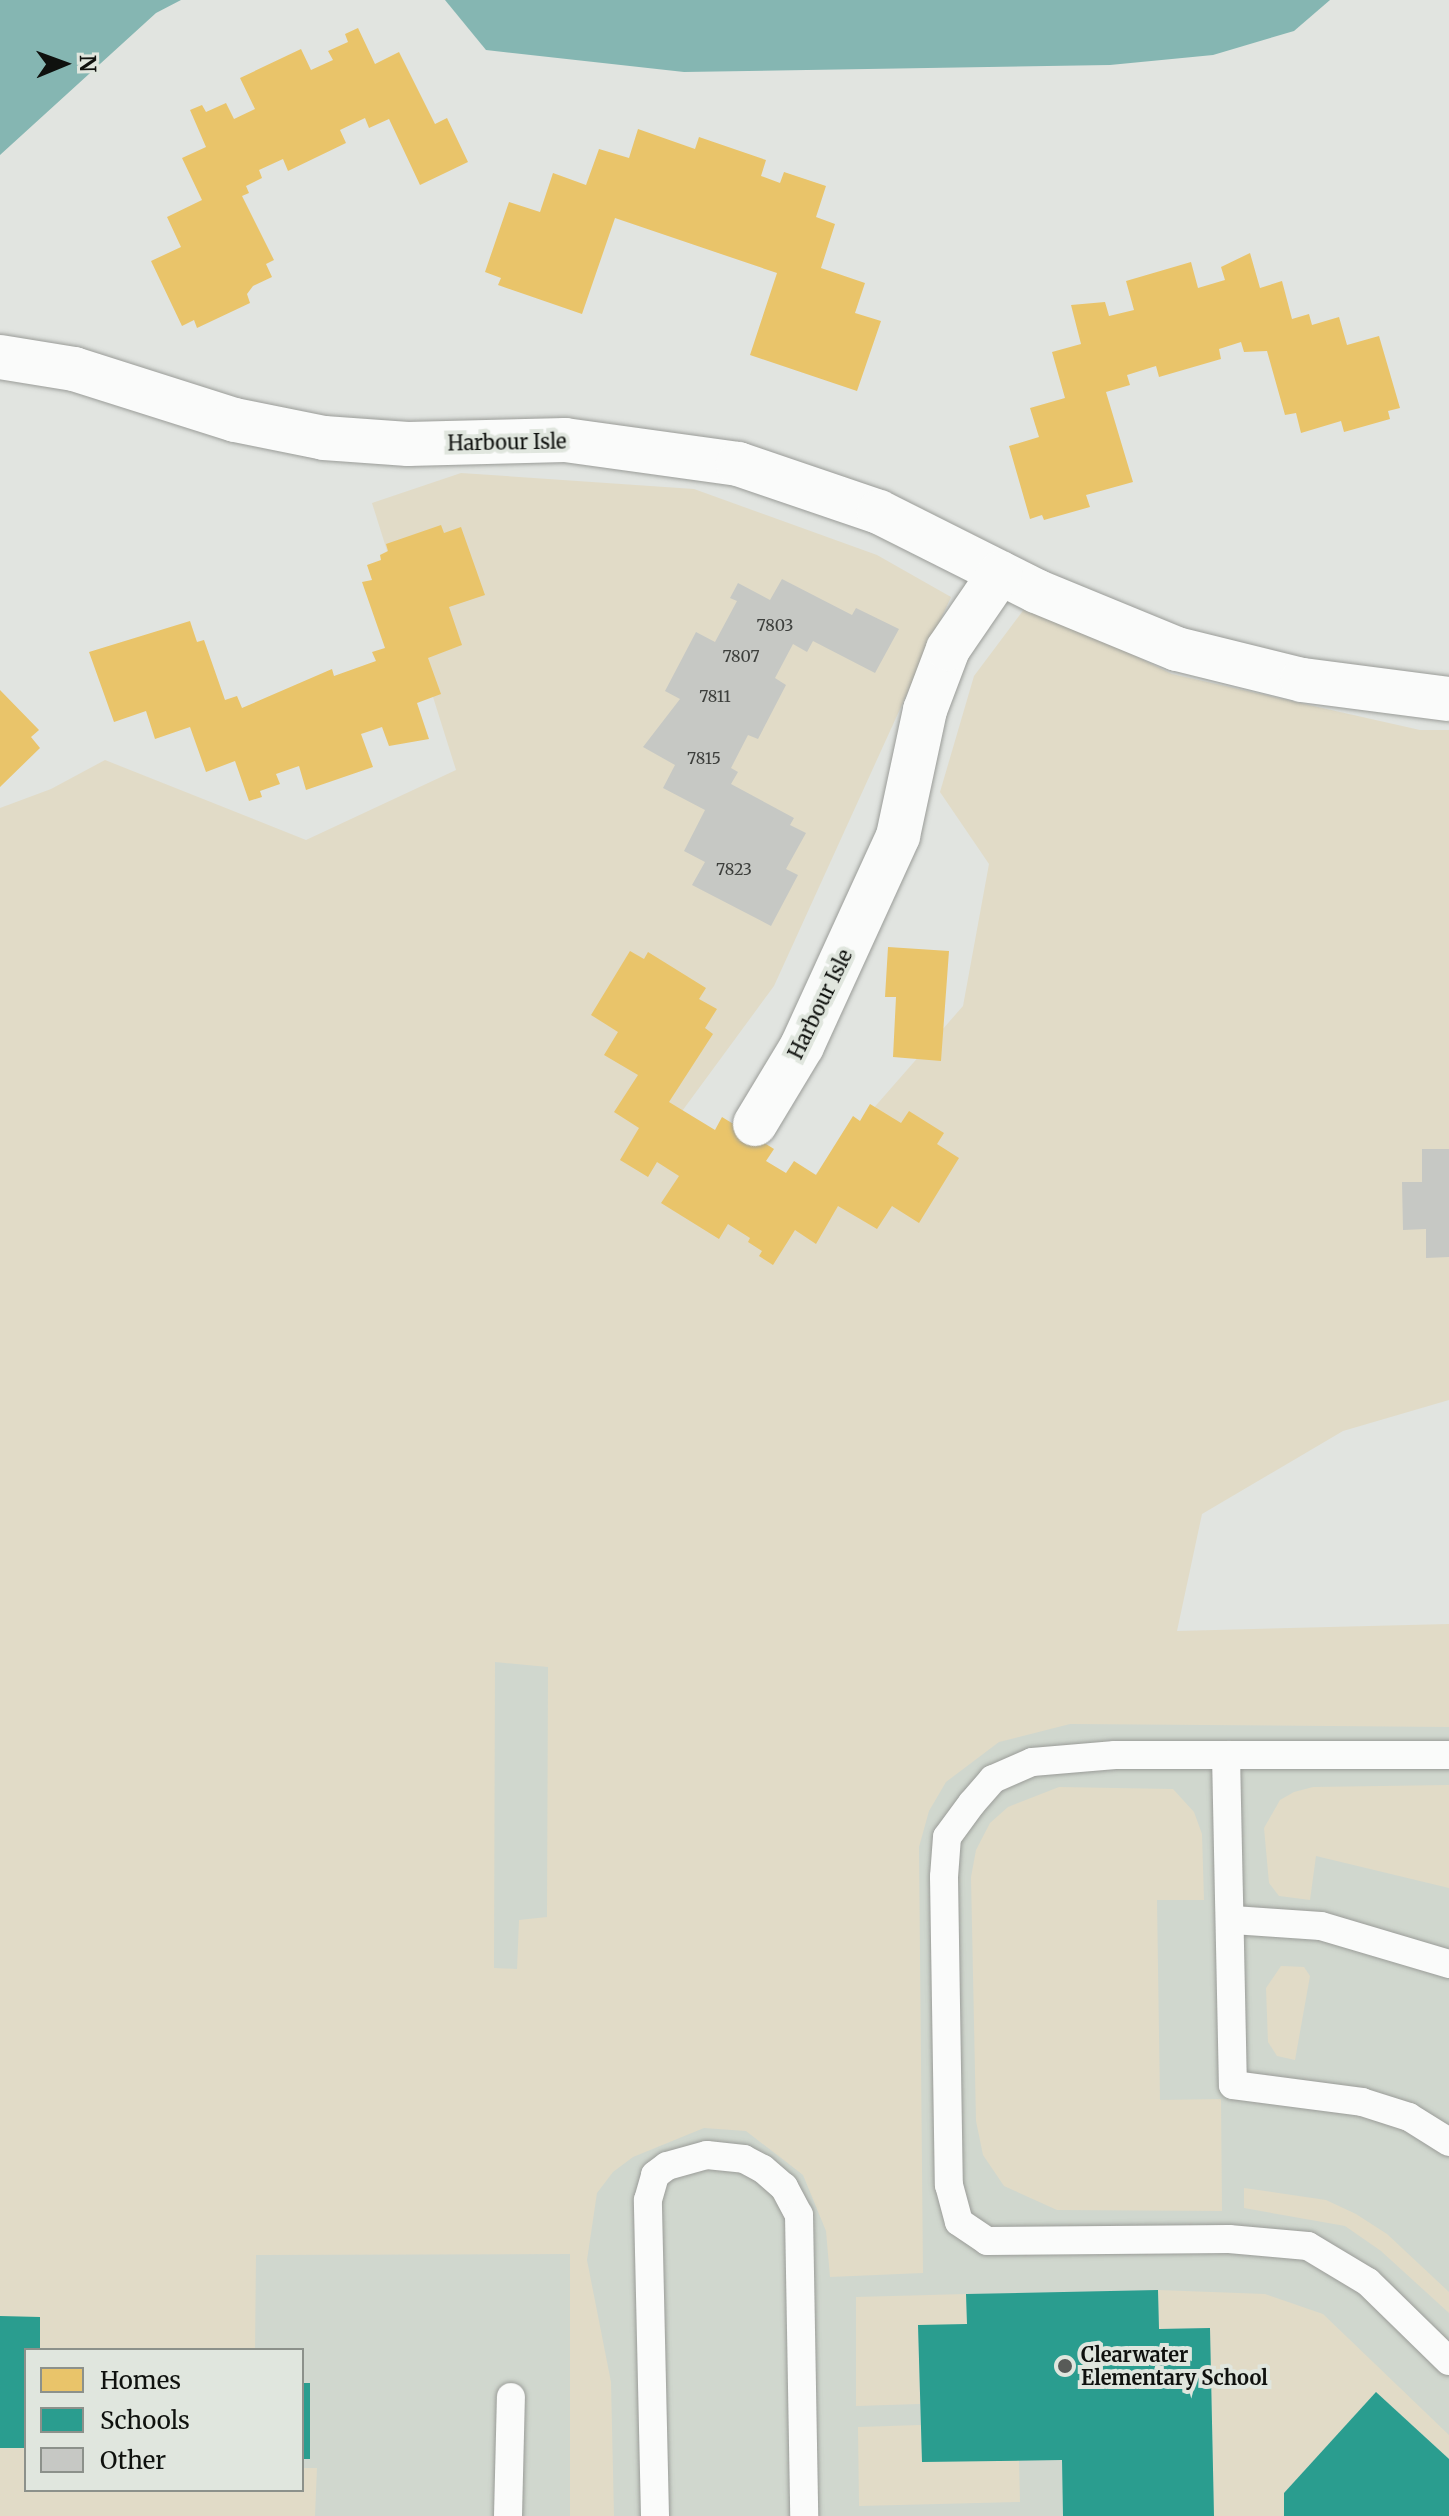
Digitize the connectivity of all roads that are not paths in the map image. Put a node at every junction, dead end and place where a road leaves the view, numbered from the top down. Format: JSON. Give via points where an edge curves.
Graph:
{"nodes":[{"id":1,"x":0,"y":357,"type":"edge"},
{"id":2,"x":1000,"y":573,"type":"junction"},
{"id":3,"x":1449,"y":699,"type":"edge"},
{"id":4,"x":755,"y":1124,"type":"dead end"},
{"id":5,"x":1226,"y":1755,"type":"junction"},
{"id":6,"x":1449,"y":1755,"type":"edge"},
{"id":7,"x":1233,"y":1920,"type":"junction"},
{"id":8,"x":1449,"y":1964,"type":"edge"},
{"id":9,"x":1449,"y":2142,"type":"edge"},
{"id":10,"x":1449,"y":2361,"type":"edge"},
{"id":11,"x":511,"y":2397,"type":"dead end"},
{"id":12,"x":508,"y":2516,"type":"edge"},
{"id":13,"x":655,"y":2516,"type":"edge"},
{"id":14,"x":804,"y":2516,"type":"edge"}],
"edges":[{"from":1,"to":2,"type":"street","name":"Harbour Isle","via":[[74,369],[235,420],[324,438],[408,444],[565,440],[738,464],[879,512]]},
{"from":2,"to":3,"type":"street","name":"Harbour Isle","via":[[1177,649],[1226,664],[1350,689]]},
{"from":2,"to":4,"type":"street","name":"Harbour Isle","via":[[948,649],[925,710],[898,836],[802,1046]]},
{"from":5,"to":6,"type":"lane"},
{"from":5,"to":7,"type":"lane"},
{"from":5,"to":10,"type":"lane","via":[[1115,1755],[1032,1762],[993,1779],[947,1837],[951,2204],[959,2222],[987,2241],[1229,2239],[1308,2246],[1368,2282]]},
{"from":7,"to":8,"type":"lane","via":[[1321,1926]]},
{"from":7,"to":9,"type":"lane","via":[[1233,2085],[1362,2102],[1409,2117]]},
{"from":11,"to":12,"type":"lane"},
{"from":13,"to":14,"type":"lane","via":[[648,2200],[655,2175],[667,2166],[707,2155],[744,2159],[763,2169],[784,2187],[799,2215]]}]}
